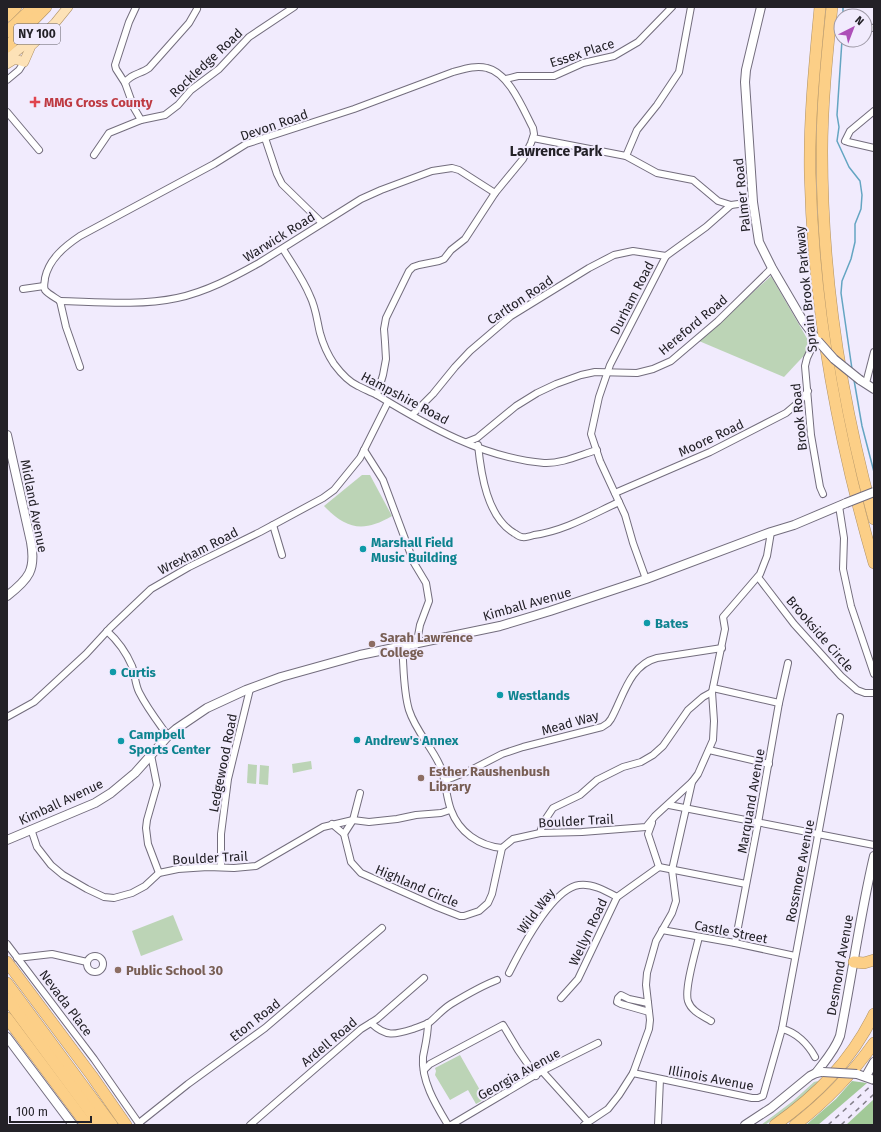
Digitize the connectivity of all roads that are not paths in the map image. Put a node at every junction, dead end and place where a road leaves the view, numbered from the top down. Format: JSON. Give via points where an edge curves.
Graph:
{"nodes":[{"id":1,"x":16,"y":7,"type":"edge"},
{"id":2,"x":33,"y":7,"type":"edge"},
{"id":3,"x":46,"y":7,"type":"edge"},
{"id":4,"x":67,"y":7,"type":"edge"},
{"id":5,"x":136,"y":7,"type":"edge"},
{"id":6,"x":294,"y":7,"type":"edge"},
{"id":7,"x":672,"y":7,"type":"edge"},
{"id":8,"x":691,"y":7,"type":"edge"},
{"id":9,"x":761,"y":7,"type":"edge"},
{"id":10,"x":820,"y":7,"type":"edge"},
{"id":11,"x":832,"y":7,"type":"edge"},
{"id":12,"x":197,"y":9,"type":"dead end"},
{"id":13,"x":7,"y":16,"type":"edge"},
{"id":14,"x":7,"y":32,"type":"edge"},
{"id":15,"x":7,"y":47,"type":"edge"},
{"id":16,"x":7,"y":59,"type":"edge"},
{"id":17,"x":24,"y":62,"type":"junction"},
{"id":18,"x":7,"y":64,"type":"edge"},
{"id":19,"x":506,"y":79,"type":"junction"},
{"id":20,"x":7,"y":80,"type":"edge"},
{"id":21,"x":125,"y":83,"type":"junction"},
{"id":22,"x":874,"y":110,"type":"edge"},
{"id":23,"x":7,"y":112,"type":"edge"},
{"id":24,"x":141,"y":120,"type":"junction"},
{"id":25,"x":264,"y":138,"type":"junction"},
{"id":26,"x":533,"y":138,"type":"junction"},
{"id":27,"x":874,"y":148,"type":"edge"},
{"id":28,"x":39,"y":150,"type":"dead end"},
{"id":29,"x":94,"y":156,"type":"dead end"},
{"id":30,"x":626,"y":156,"type":"junction"},
{"id":31,"x":495,"y":193,"type":"junction"},
{"id":32,"x":753,"y":202,"type":"junction"},
{"id":33,"x":731,"y":205,"type":"junction"},
{"id":34,"x":322,"y":223,"type":"junction"},
{"id":35,"x":283,"y":249,"type":"junction"},
{"id":36,"x":657,"y":254,"type":"junction"},
{"id":37,"x":666,"y":256,"type":"junction"},
{"id":38,"x":662,"y":262,"type":"junction"},
{"id":39,"x":772,"y":268,"type":"junction"},
{"id":40,"x":44,"y":286,"type":"junction"},
{"id":41,"x":22,"y":289,"type":"dead end"},
{"id":42,"x":60,"y":301,"type":"junction"},
{"id":43,"x":817,"y":340,"type":"junction"},
{"id":44,"x":874,"y":352,"type":"edge"},
{"id":45,"x":80,"y":367,"type":"dead end"},
{"id":46,"x":608,"y":372,"type":"junction"},
{"id":47,"x":863,"y":381,"type":"junction"},
{"id":48,"x":874,"y":389,"type":"edge"},
{"id":49,"x":808,"y":391,"type":"junction"},
{"id":50,"x":377,"y":395,"type":"junction"},
{"id":51,"x":388,"y":402,"type":"junction"},
{"id":52,"x":412,"y":415,"type":"junction"},
{"id":53,"x":7,"y":434,"type":"edge"},
{"id":54,"x":477,"y":438,"type":"junction"},
{"id":55,"x":467,"y":442,"type":"junction"},
{"id":56,"x":478,"y":447,"type":"junction"},
{"id":57,"x":364,"y":450,"type":"junction"},
{"id":58,"x":597,"y":450,"type":"junction"},
{"id":59,"x":874,"y":492,"type":"edge"},
{"id":60,"x":615,"y":493,"type":"junction"},
{"id":61,"x":823,"y":494,"type":"dead end"},
{"id":62,"x":619,"y":502,"type":"junction"},
{"id":63,"x":843,"y":504,"type":"junction"},
{"id":64,"x":874,"y":519,"type":"edge"},
{"id":65,"x":272,"y":526,"type":"junction"},
{"id":66,"x":771,"y":532,"type":"junction"},
{"id":67,"x":282,"y":555,"type":"dead end"},
{"id":68,"x":874,"y":563,"type":"edge"},
{"id":69,"x":758,"y":577,"type":"junction"},
{"id":70,"x":646,"y":579,"type":"junction"},
{"id":71,"x":7,"y":596,"type":"edge"},
{"id":72,"x":107,"y":631,"type":"junction"},
{"id":73,"x":419,"y":643,"type":"junction"},
{"id":74,"x":402,"y":646,"type":"junction"},
{"id":75,"x":722,"y":648,"type":"junction"},
{"id":76,"x":788,"y":662,"type":"dead end"},
{"id":77,"x":874,"y":674,"type":"edge"},
{"id":78,"x":250,"y":689,"type":"junction"},
{"id":79,"x":712,"y":690,"type":"junction"},
{"id":80,"x":874,"y":693,"type":"edge"},
{"id":81,"x":780,"y":703,"type":"junction"},
{"id":82,"x":7,"y":717,"type":"edge"},
{"id":83,"x":840,"y":717,"type":"dead end"},
{"id":84,"x":168,"y":736,"type":"junction"},
{"id":85,"x":709,"y":750,"type":"junction"},
{"id":86,"x":152,"y":756,"type":"junction"},
{"id":87,"x":769,"y":764,"type":"junction"},
{"id":88,"x":444,"y":781,"type":"junction"},
{"id":89,"x":692,"y":782,"type":"junction"},
{"id":90,"x":360,"y":793,"type":"dead end"},
{"id":91,"x":669,"y":805,"type":"junction"},
{"id":92,"x":686,"y":808,"type":"junction"},
{"id":93,"x":450,"y":810,"type":"junction"},
{"id":94,"x":440,"y":813,"type":"junction"},
{"id":95,"x":655,"y":816,"type":"junction"},
{"id":96,"x":353,"y":820,"type":"junction"},
{"id":97,"x":456,"y":821,"type":"junction"},
{"id":98,"x":332,"y":824,"type":"junction"},
{"id":99,"x":758,"y":824,"type":"junction"},
{"id":100,"x":32,"y":829,"type":"junction"},
{"id":101,"x":540,"y":833,"type":"junction"},
{"id":102,"x":344,"y":834,"type":"junction"},
{"id":103,"x":818,"y":835,"type":"junction"},
{"id":104,"x":7,"y":840,"type":"edge"},
{"id":105,"x":874,"y":845,"type":"edge"},
{"id":106,"x":502,"y":848,"type":"junction"},
{"id":107,"x":874,"y":856,"type":"edge"},
{"id":108,"x":221,"y":867,"type":"junction"},
{"id":109,"x":659,"y":867,"type":"junction"},
{"id":110,"x":672,"y":870,"type":"junction"},
{"id":111,"x":159,"y":873,"type":"junction"},
{"id":112,"x":746,"y":884,"type":"junction"},
{"id":113,"x":617,"y":897,"type":"junction"},
{"id":114,"x":382,"y":928,"type":"dead end"},
{"id":115,"x":662,"y":930,"type":"junction"},
{"id":116,"x":699,"y":937,"type":"junction"},
{"id":117,"x":735,"y":943,"type":"junction"},
{"id":118,"x":7,"y":944,"type":"edge"},
{"id":119,"x":795,"y":956,"type":"junction"},
{"id":120,"x":12,"y":960,"type":"edge"},
{"id":121,"x":874,"y":960,"type":"edge"},
{"id":122,"x":87,"y":962,"type":"dead end"},
{"id":123,"x":854,"y":962,"type":"junction"},
{"id":124,"x":509,"y":972,"type":"dead end"},
{"id":125,"x":424,"y":978,"type":"dead end"},
{"id":126,"x":497,"y":980,"type":"dead end"},
{"id":127,"x":7,"y":983,"type":"edge"},
{"id":128,"x":561,"y":998,"type":"dead end"},
{"id":129,"x":7,"y":999,"type":"edge"},
{"id":130,"x":648,"y":1003,"type":"junction"},
{"id":131,"x":649,"y":1012,"type":"junction"},
{"id":132,"x":874,"y":1014,"type":"edge"},
{"id":133,"x":7,"y":1018,"type":"edge"},
{"id":134,"x":874,"y":1019,"type":"edge"},
{"id":135,"x":711,"y":1021,"type":"dead end"},
{"id":136,"x":371,"y":1023,"type":"junction"},
{"id":137,"x":428,"y":1023,"type":"junction"},
{"id":138,"x":782,"y":1029,"type":"junction"},
{"id":139,"x":864,"y":1035,"type":"junction"},
{"id":140,"x":7,"y":1037,"type":"edge"},
{"id":141,"x":598,"y":1043,"type":"dead end"},
{"id":142,"x":874,"y":1043,"type":"edge"},
{"id":143,"x":815,"y":1057,"type":"dead end"},
{"id":144,"x":874,"y":1062,"type":"edge"},
{"id":145,"x":424,"y":1070,"type":"junction"},
{"id":146,"x":542,"y":1071,"type":"junction"},
{"id":147,"x":820,"y":1072,"type":"junction"},
{"id":148,"x":633,"y":1073,"type":"junction"},
{"id":149,"x":92,"y":1076,"type":"junction"},
{"id":150,"x":536,"y":1076,"type":"junction"},
{"id":151,"x":867,"y":1077,"type":"edge"},
{"id":152,"x":660,"y":1079,"type":"junction"},
{"id":153,"x":136,"y":1124,"type":"edge"},
{"id":154,"x":586,"y":1124,"type":"edge"},
{"id":155,"x":73,"y":1125,"type":"edge"},
{"id":156,"x":87,"y":1125,"type":"edge"},
{"id":157,"x":100,"y":1125,"type":"edge"},
{"id":158,"x":112,"y":1125,"type":"edge"},
{"id":159,"x":126,"y":1125,"type":"edge"},
{"id":160,"x":250,"y":1125,"type":"edge"},
{"id":161,"x":448,"y":1125,"type":"edge"},
{"id":162,"x":451,"y":1125,"type":"edge"},
{"id":163,"x":658,"y":1125,"type":"edge"},
{"id":164,"x":745,"y":1125,"type":"edge"},
{"id":165,"x":775,"y":1125,"type":"edge"},
{"id":166,"x":795,"y":1125,"type":"edge"}],
"edges":[{"from":1,"to":13,"type":"highway"},
{"from":2,"to":14,"type":"highway"},
{"from":3,"to":15,"type":"highway"},
{"from":4,"to":16,"type":"main road","number":"NY 100"},
{"from":4,"to":17,"type":"main road","via":[[55,23],[31,46]]},
{"from":5,"to":21,"type":"street","via":[[115,65]]},
{"from":6,"to":24,"type":"street","name":"Rockledge Road","via":[[249,37],[219,69],[191,90],[165,115]]},
{"from":7,"to":19,"type":"street","name":"Essex Place","via":[[638,42],[614,56],[583,63],[554,76],[518,76]]},
{"from":8,"to":30,"type":"street","via":[[679,72],[637,130]]},
{"from":9,"to":32,"type":"street","name":"Palmer Road","via":[[745,78]]},
{"from":10,"to":68,"type":"highway","name":"Sprain Brook Parkway","via":[[811,133],[811,199],[815,257],[836,406],[852,484]]},
{"from":11,"to":64,"type":"highway","name":"Sprain Brook Parkway","via":[[822,132],[826,250],[846,399]]},
{"from":12,"to":21,"type":"street","via":[[189,23],[149,68],[132,76]]},
{"from":17,"to":18,"type":"main road","via":[[15,59]]},
{"from":17,"to":20,"type":"street"},
{"from":19,"to":25,"type":"street","name":"Devon Road","via":[[487,68],[468,68]]},
{"from":19,"to":26,"type":"street","via":[[533,128]]},
{"from":21,"to":24,"type":"street"},
{"from":22,"to":27,"type":"street","via":[[845,138],[851,143]]},
{"from":23,"to":28,"type":"street"},
{"from":24,"to":29,"type":"street","name":"Rockledge Road","via":[[109,132]]},
{"from":25,"to":34,"type":"street","via":[[282,184]]},
{"from":25,"to":40,"type":"street","name":"Devon Road","via":[[246,144],[70,242],[52,261],[46,273]]},
{"from":26,"to":30,"type":"street"},
{"from":26,"to":31,"type":"street","via":[[523,159]]},
{"from":30,"to":33,"type":"street","via":[[657,173],[693,180],[718,201]]},
{"from":31,"to":34,"type":"street","name":"Warwick Road","via":[[460,170],[443,168],[361,199]]},
{"from":31,"to":50,"type":"street","via":[[465,239],[444,259],[419,264],[410,271],[386,318],[386,359]]},
{"from":32,"to":33,"type":"street"},
{"from":32,"to":39,"type":"street","name":"Palmer Road","via":[[759,242]]},
{"from":33,"to":37,"type":"street","name":"Durham Road"},
{"from":34,"to":35,"type":"street","name":"Warwick Road"},
{"from":35,"to":42,"type":"street","name":"Warwick Road","via":[[243,272],[192,294],[176,298],[133,302]]},
{"from":35,"to":50,"type":"street","name":"Hampshire Road","via":[[310,295],[321,335],[335,365],[356,386]]},
{"from":36,"to":37,"type":"street","name":"Carlton Road"},
{"from":36,"to":38,"type":"street"},
{"from":36,"to":52,"type":"street","name":"Carlton Road","via":[[633,251],[614,255],[511,316],[470,351]]},
{"from":37,"to":38,"type":"street","name":"Durham Road"},
{"from":38,"to":46,"type":"street","name":"Durham Road"},
{"from":39,"to":43,"type":"street","name":"Palmer Road"},
{"from":39,"to":46,"type":"street","name":"Hereford Road","via":[[718,321],[672,361],[637,373]]},
{"from":40,"to":41,"type":"street"},
{"from":40,"to":42,"type":"street","via":[[46,291]]},
{"from":42,"to":45,"type":"street"},
{"from":43,"to":47,"type":"street","name":"Palmer Road","bridge":true,"via":[[834,359]]},
{"from":43,"to":49,"type":"street","name":"Brook Road","via":[[805,366]]},
{"from":44,"to":47,"type":"street"},
{"from":46,"to":54,"type":"street","name":"Hereford Road","via":[[581,375],[537,393],[502,416]]},
{"from":46,"to":58,"type":"street","name":"Durham Road","via":[[599,397],[591,434]]},
{"from":47,"to":48,"type":"street","name":"Palmer Road"},
{"from":49,"to":60,"type":"street","name":"Moore Road","via":[[786,413],[710,452]]},
{"from":49,"to":61,"type":"street","name":"Brook Road","via":[[811,435]]},
{"from":50,"to":51,"type":"street","name":"Hampshire Road"},
{"from":51,"to":52,"type":"street","name":"Hampshire Road"},
{"from":51,"to":57,"type":"street","name":"Wrexham Road"},
{"from":52,"to":55,"type":"street","name":"Hampshire Road"},
{"from":53,"to":71,"type":"street","name":"Midland Avenue","via":[[33,557],[26,579]]},
{"from":54,"to":55,"type":"street","name":"Hereford Road"},
{"from":54,"to":56,"type":"street"},
{"from":55,"to":56,"type":"street","name":"Hampshire Road"},
{"from":56,"to":58,"type":"street","name":"Hampshire Road","via":[[510,457],[544,463]]},
{"from":56,"to":62,"type":"street","via":[[482,476],[497,516],[507,528],[522,537],[563,528]]},
{"from":57,"to":65,"type":"street","name":"Wrexham Road","via":[[334,490]]},
{"from":57,"to":73,"type":"street","via":[[383,480],[414,563],[426,583],[429,602],[420,625]]},
{"from":58,"to":60,"type":"street"},
{"from":59,"to":63,"type":"street","name":"Kimball Avenue","bridge":true},
{"from":60,"to":62,"type":"street"},
{"from":62,"to":70,"type":"street"},
{"from":63,"to":66,"type":"street","name":"Kimball Avenue"},
{"from":63,"to":77,"type":"street","name":"Brookside Circle","via":[[843,569],[851,606]]},
{"from":65,"to":67,"type":"street"},
{"from":65,"to":72,"type":"street","name":"Wrexham Road","via":[[164,580]]},
{"from":66,"to":69,"type":"street","via":[[767,556]]},
{"from":66,"to":70,"type":"street","name":"Kimball Avenue"},
{"from":69,"to":75,"type":"street","via":[[723,617],[725,629]]},
{"from":69,"to":80,"type":"street","name":"Brookside Circle","via":[[794,624],[841,676],[857,690]]},
{"from":70,"to":73,"type":"street","name":"Kimball Avenue","via":[[508,624]]},
{"from":72,"to":82,"type":"street","name":"Wrexham Road","via":[[34,702]]},
{"from":72,"to":84,"type":"street","via":[[124,650],[132,666],[139,691]]},
{"from":73,"to":74,"type":"street","name":"Kimball Avenue"},
{"from":74,"to":78,"type":"street","name":"Kimball Avenue","via":[[332,662]]},
{"from":74,"to":88,"type":"street","via":[[409,710],[421,735],[433,751]]},
{"from":75,"to":79,"type":"street"},
{"from":75,"to":88,"type":"street","name":"Mead Way","via":[[651,660],[631,678],[608,724],[502,754]]},
{"from":76,"to":81,"type":"street","name":"Marquand Avenue"},
{"from":78,"to":84,"type":"street","name":"Kimball Avenue","via":[[207,708]]},
{"from":78,"to":108,"type":"street","name":"Ledgewood Road","via":[[228,779]]},
{"from":79,"to":81,"type":"street"},
{"from":79,"to":85,"type":"street","via":[[714,721]]},
{"from":79,"to":101,"type":"street","via":[[688,710],[663,746],[653,755],[597,780],[580,795],[552,808]]},
{"from":81,"to":87,"type":"street","name":"Marquand Avenue"},
{"from":83,"to":103,"type":"street","name":"Rossmore Avenue"},
{"from":84,"to":86,"type":"street","name":"Kimball Avenue"},
{"from":85,"to":87,"type":"street"},
{"from":85,"to":89,"type":"street"},
{"from":86,"to":100,"type":"street","name":"Kimball Avenue","via":[[111,793],[95,803]]},
{"from":86,"to":111,"type":"street","via":[[157,785],[146,828],[148,844]]},
{"from":87,"to":99,"type":"street","name":"Marquand Avenue"},
{"from":88,"to":93,"type":"street"},
{"from":89,"to":91,"type":"street","name":"Boulder Trail"},
{"from":89,"to":92,"type":"street"},
{"from":90,"to":96,"type":"street"},
{"from":91,"to":92,"type":"street"},
{"from":91,"to":95,"type":"street","name":"Boulder Trail"},
{"from":92,"to":99,"type":"street"},
{"from":92,"to":110,"type":"street"},
{"from":93,"to":94,"type":"street","name":"Boulder Trail"},
{"from":93,"to":97,"type":"street"},
{"from":94,"to":96,"type":"street","name":"Boulder Trail","via":[[369,822]]},
{"from":94,"to":97,"type":"street"},
{"from":95,"to":101,"type":"street","name":"Boulder Trail","via":[[651,823],[642,828]]},
{"from":95,"to":109,"type":"street","via":[[648,834]]},
{"from":96,"to":98,"type":"street","name":"Boulder Trail"},
{"from":96,"to":102,"type":"street"},
{"from":97,"to":106,"type":"street","via":[[473,839],[491,847]]},
{"from":98,"to":102,"type":"street"},
{"from":98,"to":108,"type":"street","name":"Boulder Trail","via":[[256,866]]},
{"from":99,"to":103,"type":"street"},
{"from":99,"to":112,"type":"street","name":"Marquand Avenue"},
{"from":100,"to":104,"type":"street","name":"Kimball Avenue"},
{"from":100,"to":111,"type":"street","name":"Boulder Trail","via":[[37,847],[51,865],[63,875],[104,897],[114,898],[132,893],[145,886]]},
{"from":101,"to":106,"type":"street","name":"Boulder Trail","via":[[513,839]]},
{"from":102,"to":106,"type":"street","name":"Highland Circle","via":[[351,862],[361,873],[460,916],[483,909],[490,899]]},
{"from":103,"to":105,"type":"street"},
{"from":103,"to":119,"type":"street","name":"Rossmore Avenue"},
{"from":107,"to":123,"type":"street","name":"Desmond Avenue"},
{"from":108,"to":111,"type":"street","name":"Boulder Trail","via":[[178,869]]},
{"from":109,"to":110,"type":"street"},
{"from":109,"to":113,"type":"street","name":"Wellyn Road"},
{"from":110,"to":112,"type":"street"},
{"from":110,"to":115,"type":"street","via":[[676,901]]},
{"from":112,"to":117,"type":"street","name":"Marquand Avenue"},
{"from":113,"to":124,"type":"street","name":"Wild Way","via":[[587,885],[579,884],[565,890],[531,933]]},
{"from":113,"to":128,"type":"street","name":"Wellyn Road","via":[[578,979]]},
{"from":114,"to":153,"type":"street","name":"Eton Road","via":[[265,1028]]},
{"from":115,"to":116,"type":"street","name":"Castle Street"},
{"from":115,"to":130,"type":"street","via":[[656,941],[648,973]]},
{"from":116,"to":117,"type":"street","name":"Castle Street"},
{"from":116,"to":135,"type":"street","via":[[687,999],[694,1010]]},
{"from":117,"to":119,"type":"street","name":"Castle Street"},
{"from":118,"to":120,"type":"street","name":"Nevada Place"},
{"from":119,"to":138,"type":"street","name":"Rossmore Avenue"},
{"from":120,"to":122,"type":"street","via":[[52,954]]},
{"from":120,"to":149,"type":"highway"},
{"from":120,"to":153,"type":"street","name":"Nevada Place","via":[[106,1076]]},
{"from":121,"to":123,"type":"highway"},
{"from":123,"to":147,"type":"street","name":"Desmond Avenue","via":[[840,1036]]},
{"from":125,"to":136,"type":"street","name":"Ardell Road"},
{"from":126,"to":137,"type":"street","via":[[465,995]]},
{"from":127,"to":158,"type":"highway"},
{"from":129,"to":157,"type":"highway"},
{"from":130,"to":131,"type":"street"},
{"from":130,"to":131,"type":"street","via":[[621,995],[617,1002]]},
{"from":131,"to":148,"type":"street","via":[[649,1029]]},
{"from":132,"to":139,"type":"highway"},
{"from":133,"to":156,"type":"highway"},
{"from":134,"to":139,"type":"highway"},
{"from":136,"to":137,"type":"street","via":[[376,1029],[397,1034]]},
{"from":136,"to":160,"type":"street","name":"Ardell Road"},
{"from":137,"to":145,"type":"street","via":[[423,1058]]},
{"from":138,"to":143,"type":"street","via":[[807,1044]]},
{"from":138,"to":152,"type":"street","name":"Illinois Avenue","via":[[765,1089],[758,1098]]},
{"from":139,"to":165,"type":"highway","via":[[821,1086]]},
{"from":140,"to":155,"type":"street"},
{"from":141,"to":146,"type":"street","name":"Georgia Avenue"},
{"from":142,"to":166,"type":"highway","via":[[844,1080]]},
{"from":144,"to":151,"type":"street"},
{"from":145,"to":150,"type":"street","via":[[430,1064],[504,1025]]},
{"from":145,"to":161,"type":"street","via":[[433,1097]]},
{"from":146,"to":150,"type":"street","name":"Georgia Avenue"},
{"from":146,"to":154,"type":"street"},
{"from":147,"to":151,"type":"street","bridge":true},
{"from":147,"to":164,"type":"street"},
{"from":148,"to":152,"type":"street","name":"Illinois Avenue"},
{"from":148,"to":154,"type":"street","via":[[608,1109]]},
{"from":149,"to":153,"type":"highway"},
{"from":149,"to":159,"type":"highway"},
{"from":150,"to":162,"type":"street","name":"Georgia Avenue"},
{"from":152,"to":163,"type":"street"}]}
